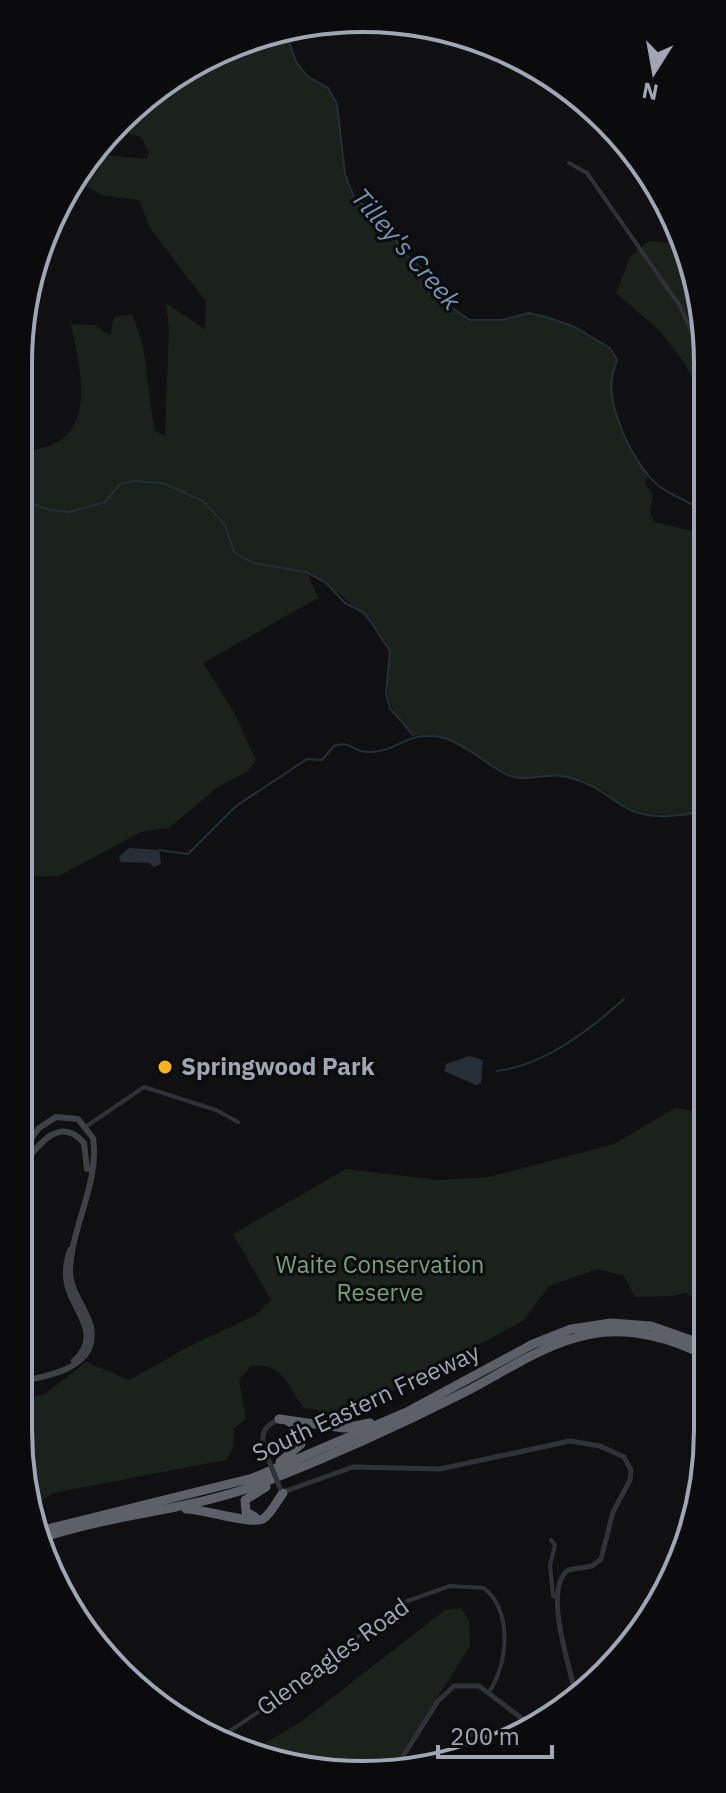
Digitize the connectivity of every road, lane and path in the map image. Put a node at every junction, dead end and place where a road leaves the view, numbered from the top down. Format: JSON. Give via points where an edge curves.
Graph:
{"nodes":[{"id":1,"x":569,"y":163,"type":"dead end"},
{"id":2,"x":692,"y":333,"type":"edge"},
{"id":3,"x":238,"y":1122,"type":"dead end"},
{"id":4,"x":87,"y":1126,"type":"junction"},
{"id":5,"x":76,"y":1135,"type":"junction"},
{"id":6,"x":32,"y":1137,"type":"edge"},
{"id":7,"x":84,"y":1143,"type":"junction"},
{"id":8,"x":32,"y":1154,"type":"edge"},
{"id":9,"x":694,"y":1341,"type":"edge"},
{"id":10,"x":694,"y":1351,"type":"edge"},
{"id":11,"x":32,"y":1376,"type":"edge"},
{"id":12,"x":32,"y":1377,"type":"edge"},
{"id":13,"x":444,"y":1394,"type":"junction"},
{"id":14,"x":279,"y":1419,"type":"junction"},
{"id":15,"x":326,"y":1456,"type":"junction"},
{"id":16,"x":281,"y":1490,"type":"junction"},
{"id":17,"x":191,"y":1495,"type":"junction"},
{"id":18,"x":100,"y":1521,"type":"junction"},
{"id":19,"x":47,"y":1529,"type":"edge"},
{"id":20,"x":50,"y":1536,"type":"edge"},
{"id":21,"x":551,"y":1540,"type":"dead end"},
{"id":22,"x":557,"y":1597,"type":"junction"},
{"id":23,"x":575,"y":1684,"type":"edge"},
{"id":24,"x":489,"y":1692,"type":"junction"},
{"id":25,"x":524,"y":1719,"type":"edge"},
{"id":26,"x":228,"y":1732,"type":"edge"},
{"id":27,"x":481,"y":1739,"type":"edge"},
{"id":28,"x":463,"y":1745,"type":"edge"},
{"id":29,"x":402,"y":1758,"type":"edge"}],
"edges":[{"from":1,"to":2,"type":"street","via":[[587,173],[680,306]]},
{"from":3,"to":4,"type":"street","via":[[144,1087]]},
{"from":4,"to":5,"type":"main road"},
{"from":4,"to":6,"type":"main road","via":[[71,1117],[53,1118]]},
{"from":4,"to":7,"type":"main road"},
{"from":4,"to":12,"type":"main road","via":[[93,1158],[70,1270],[73,1289],[89,1319],[91,1341],[76,1364]]},
{"from":5,"to":7,"type":"main road"},
{"from":5,"to":8,"type":"main road","via":[[50,1134]]},
{"from":7,"to":11,"type":"main road","via":[[88,1165],[66,1277],[87,1326],[87,1340],[73,1361]]},
{"from":9,"to":13,"type":"highway","name":"South Eastern Freeway","via":[[651,1326],[590,1325],[533,1344]]},
{"from":10,"to":15,"type":"highway","name":"South Eastern Freeway","via":[[635,1333],[575,1338]]},
{"from":13,"to":14,"type":"highway","via":[[354,1427]]},
{"from":13,"to":17,"type":"highway","name":"South Eastern Freeway","via":[[253,1478]]},
{"from":14,"to":16,"type":"street","bridge":true,"via":[[262,1435]]},
{"from":14,"to":17,"type":"highway","via":[[299,1431],[296,1452]]},
{"from":15,"to":16,"type":"highway","via":[[249,1496],[246,1512],[260,1516]]},
{"from":15,"to":18,"type":"highway","name":"South Eastern Freeway","via":[[229,1494]]},
{"from":16,"to":18,"type":"highway","via":[[265,1518],[257,1521],[196,1509]]},
{"from":16,"to":22,"type":"street","via":[[353,1467],[440,1469],[570,1441],[609,1448],[628,1461],[630,1483],[613,1512],[601,1559],[564,1573]]},
{"from":17,"to":19,"type":"highway","name":"South Eastern Freeway"},
{"from":18,"to":20,"type":"highway","name":"South Eastern Freeway"},
{"from":21,"to":22,"type":"street","via":[[555,1545],[550,1579]]},
{"from":22,"to":23,"type":"street"},
{"from":24,"to":25,"type":"street"},
{"from":24,"to":26,"type":"street","name":"Gleneagles Road","via":[[504,1654],[498,1607],[482,1587],[450,1586],[402,1603]]},
{"from":24,"to":29,"type":"street","via":[[470,1684],[448,1690]]},
{"from":27,"to":28,"type":"street","via":[[474,1732]]}]}
